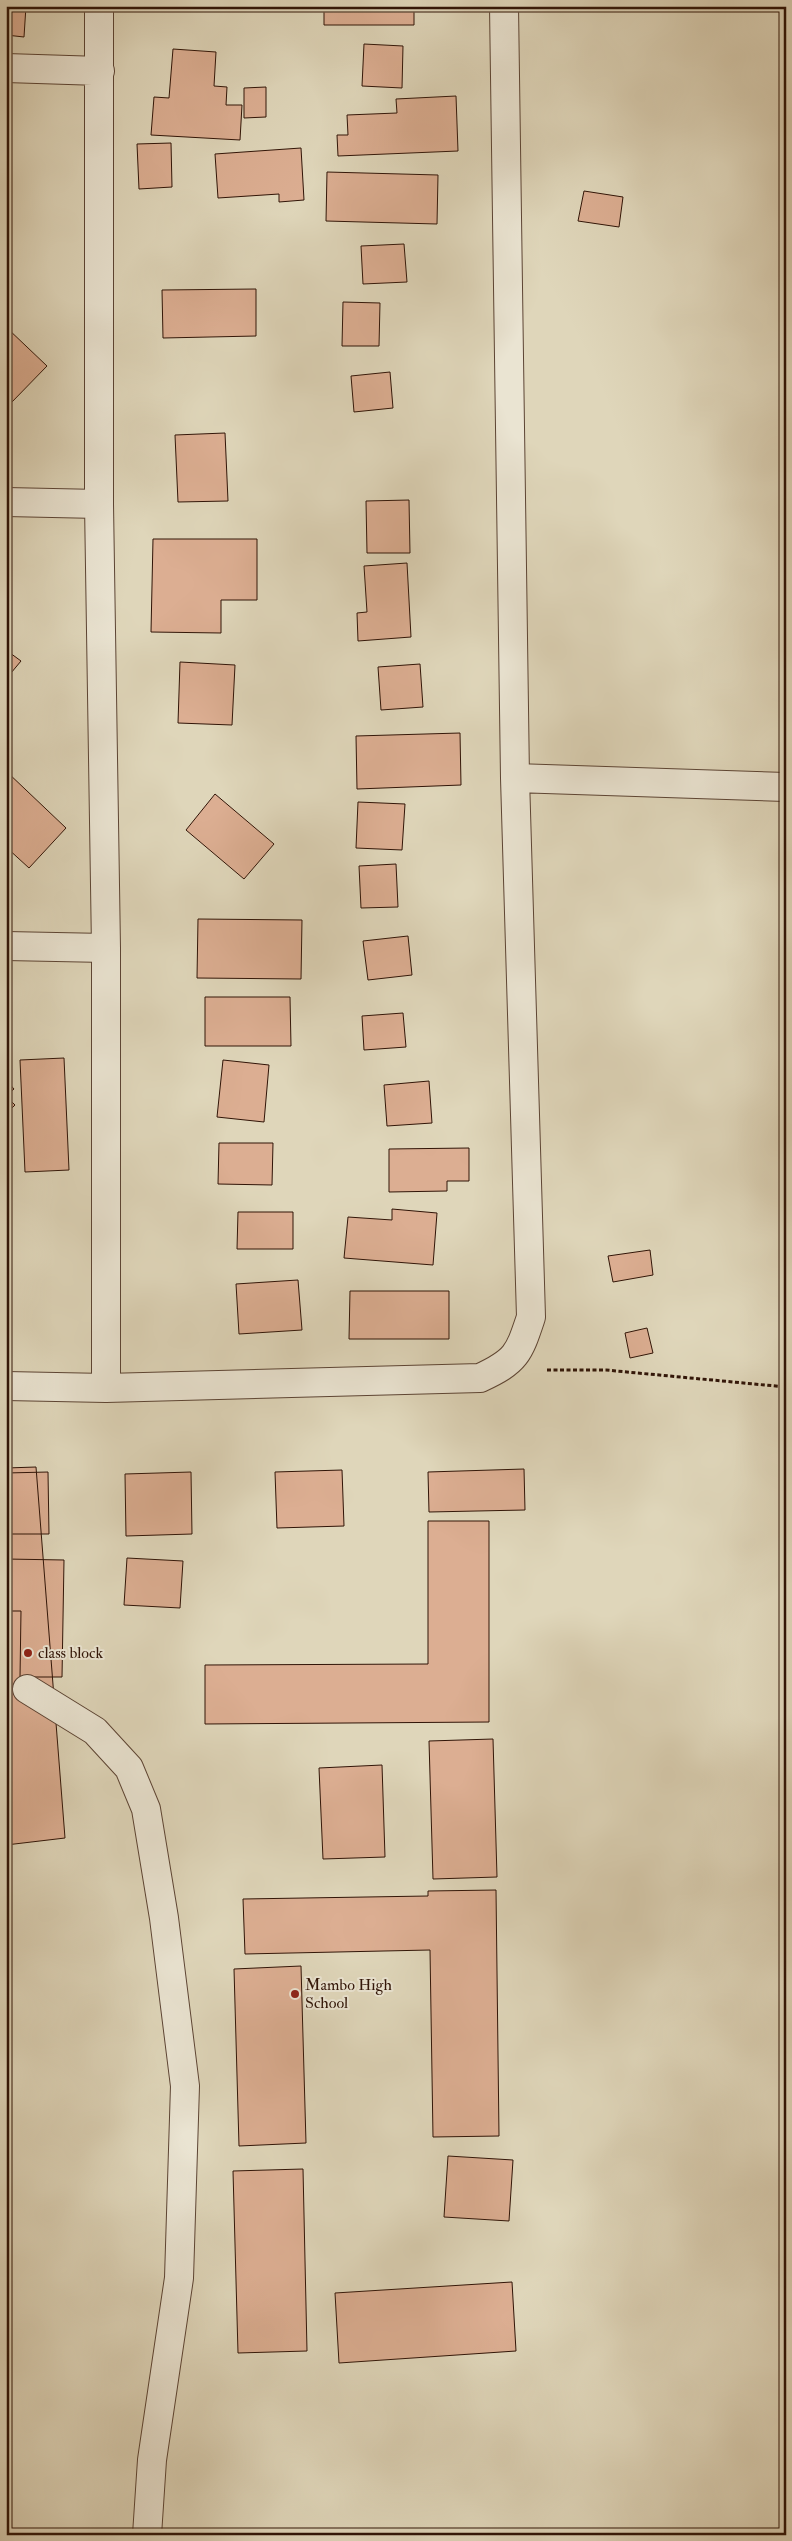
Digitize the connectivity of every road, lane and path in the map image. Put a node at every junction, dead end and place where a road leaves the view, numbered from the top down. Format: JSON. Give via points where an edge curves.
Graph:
{"nodes":[{"id":1,"x":99,"y":6,"type":"edge"},
{"id":2,"x":504,"y":6,"type":"edge"},
{"id":3,"x":6,"y":68,"type":"edge"},
{"id":4,"x":100,"y":71,"type":"junction"},
{"id":5,"x":6,"y":502,"type":"edge"},
{"id":6,"x":98,"y":504,"type":"junction"},
{"id":7,"x":515,"y":778,"type":"junction"},
{"id":8,"x":786,"y":787,"type":"edge"},
{"id":9,"x":6,"y":946,"type":"edge"},
{"id":10,"x":106,"y":948,"type":"junction"},
{"id":11,"x":501,"y":1369,"type":"junction"},
{"id":12,"x":6,"y":1386,"type":"edge"},
{"id":13,"x":786,"y":1387,"type":"edge"},
{"id":14,"x":106,"y":1388,"type":"junction"},
{"id":15,"x":27,"y":1689,"type":"dead end"},
{"id":16,"x":147,"y":2535,"type":"edge"}],
"edges":[{"from":1,"to":4,"type":"street"},
{"from":2,"to":7,"type":"street"},
{"from":3,"to":4,"type":"street"},
{"from":4,"to":6,"type":"street"},
{"from":5,"to":6,"type":"street"},
{"from":6,"to":10,"type":"street"},
{"from":7,"to":8,"type":"street"},
{"from":7,"to":11,"type":"street","via":[[531,1316],[519,1352]]},
{"from":9,"to":10,"type":"street"},
{"from":10,"to":14,"type":"street"},
{"from":11,"to":13,"type":"path","via":[[606,1370]]},
{"from":11,"to":14,"type":"street","via":[[480,1378]]},
{"from":12,"to":14,"type":"street"},
{"from":15,"to":16,"type":"street","via":[[95,1731],[128,1768],[146,1809],[164,1918],[185,2086],[179,2278],[152,2460]]}]}
